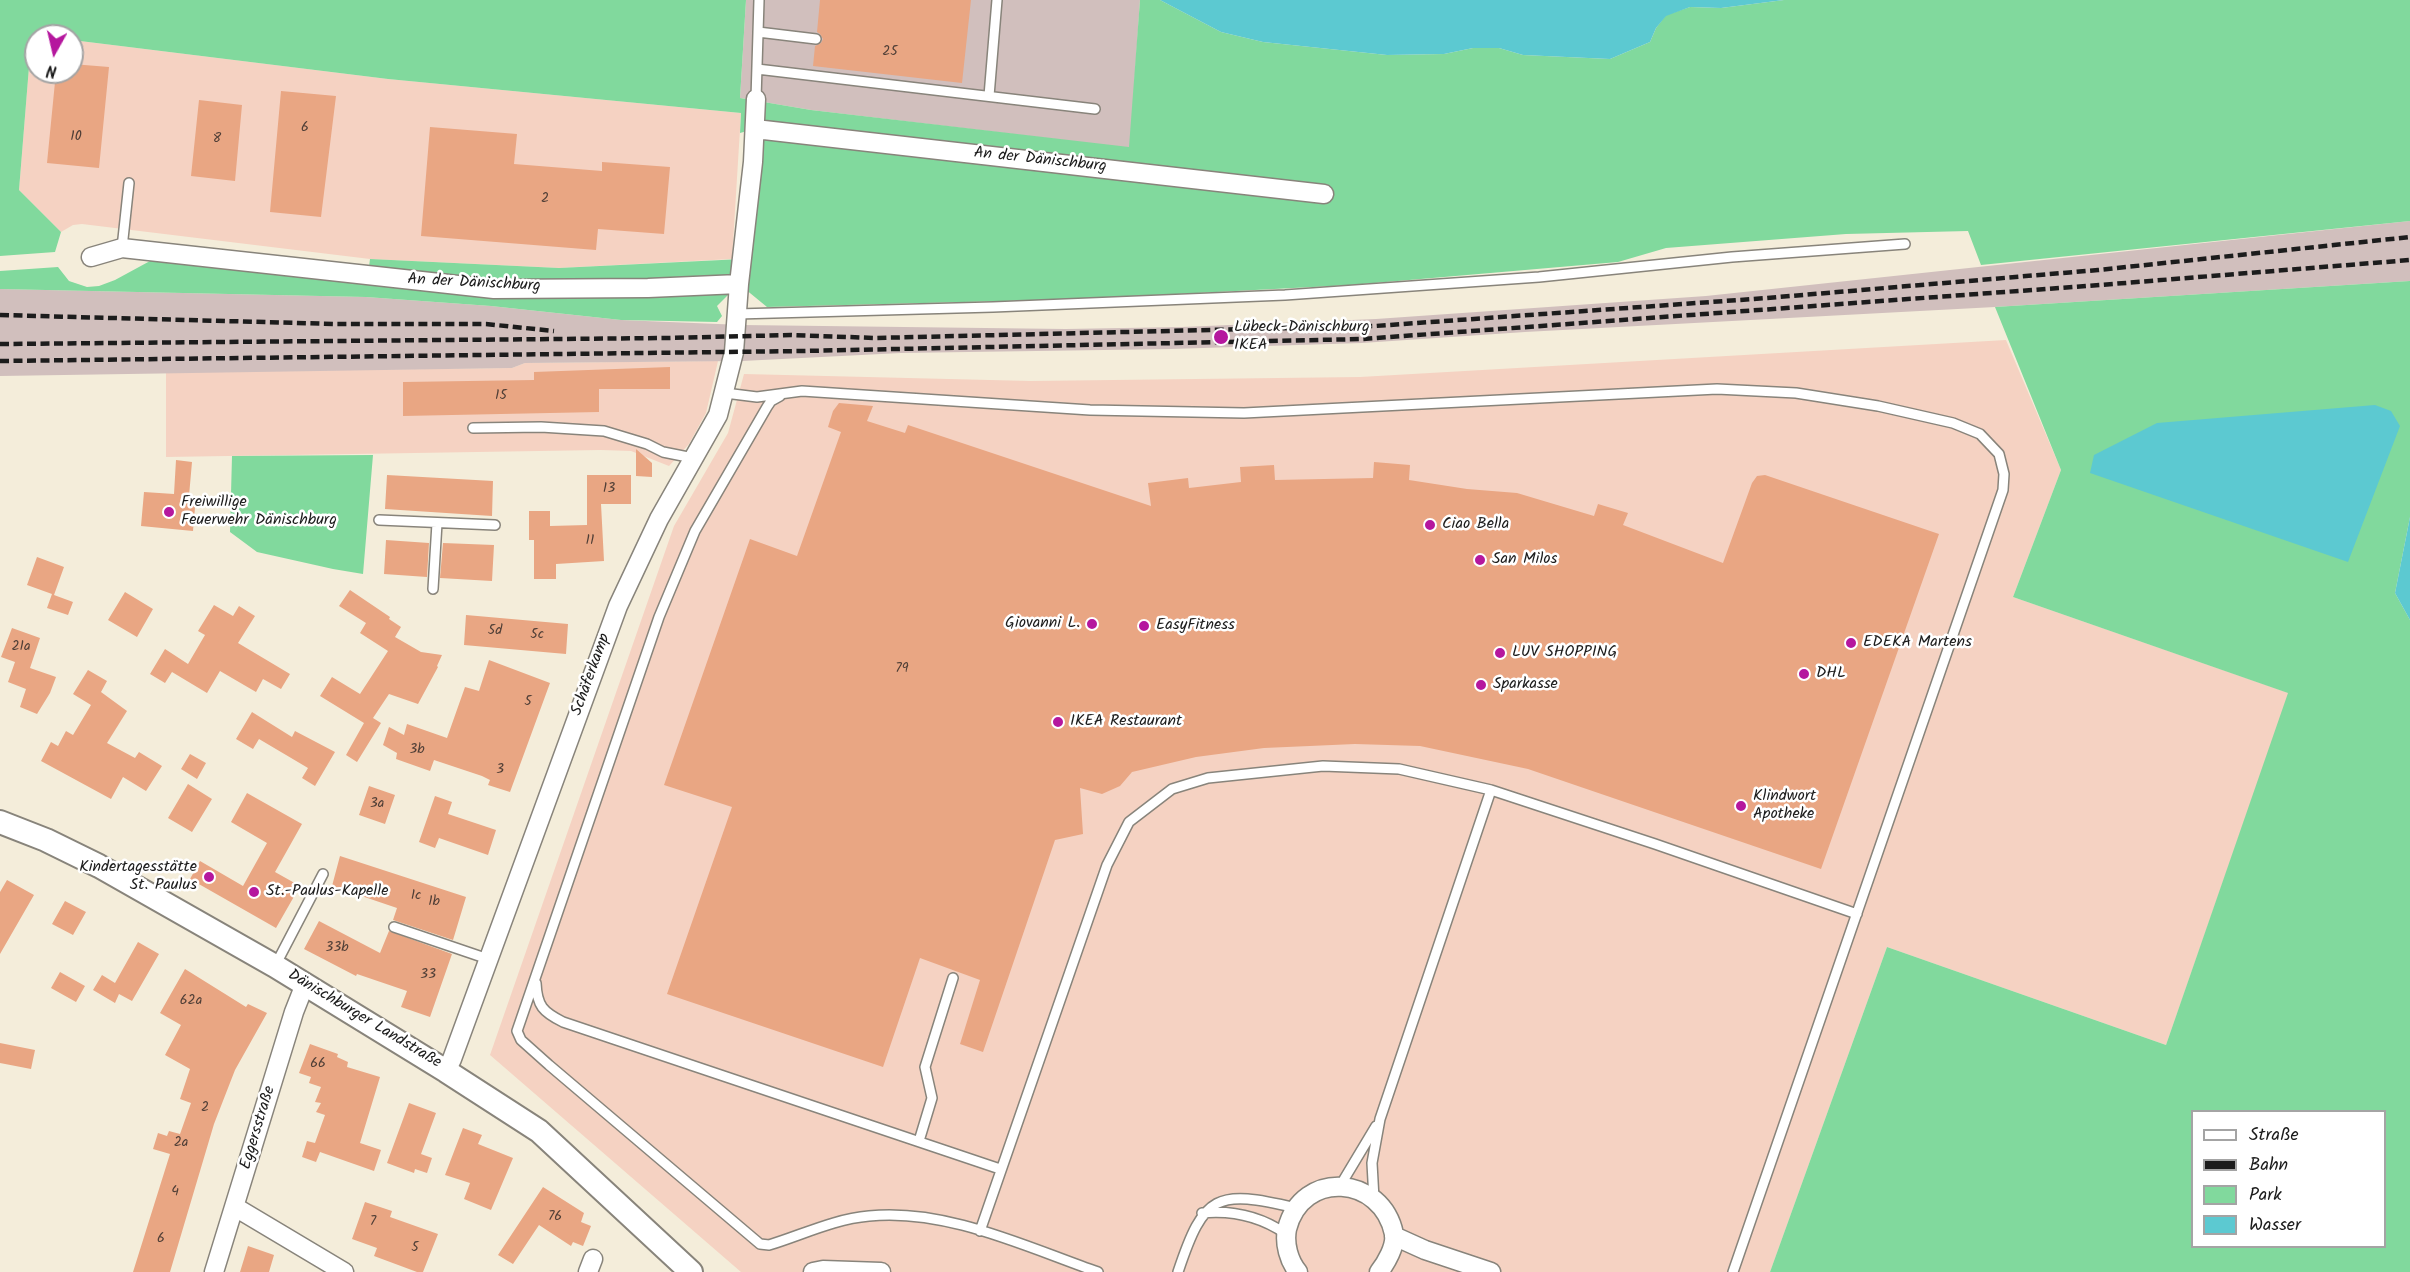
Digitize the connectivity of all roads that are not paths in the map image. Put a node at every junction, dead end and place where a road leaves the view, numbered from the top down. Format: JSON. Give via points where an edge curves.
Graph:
{"nodes":[{"id":1,"x":759,"y":0,"type":"edge"},
{"id":2,"x":997,"y":0,"type":"edge"},
{"id":3,"x":758,"y":32,"type":"junction"},
{"id":4,"x":816,"y":39,"type":"dead end"},
{"id":5,"x":756,"y":69,"type":"junction"},
{"id":6,"x":989,"y":96,"type":"junction"},
{"id":7,"x":756,"y":99,"type":"joint"},
{"id":8,"x":1095,"y":109,"type":"dead end"},
{"id":9,"x":755,"y":129,"type":"junction"},
{"id":10,"x":129,"y":183,"type":"dead end"},
{"id":11,"x":1324,"y":194,"type":"dead end"},
{"id":12,"x":1905,"y":244,"type":"dead end"},
{"id":13,"x":122,"y":248,"type":"junction"},
{"id":14,"x":91,"y":257,"type":"dead end"},
{"id":15,"x":739,"y":284,"type":"junction"},
{"id":16,"x":737,"y":314,"type":"junction"},
{"id":17,"x":725,"y":393,"type":"junction"},
{"id":18,"x":780,"y":396,"type":"junction"},
{"id":19,"x":473,"y":428,"type":"dead end"},
{"id":20,"x":693,"y":458,"type":"junction"},
{"id":21,"x":380,"y":520,"type":"dead end"},
{"id":22,"x":437,"y":523,"type":"junction"},
{"id":23,"x":495,"y":525,"type":"dead end"},
{"id":24,"x":433,"y":589,"type":"dead end"},
{"id":25,"x":1491,"y":790,"type":"junction"},
{"id":26,"x":0,"y":822,"type":"edge"},
{"id":27,"x":323,"y":874,"type":"dead end"},
{"id":28,"x":1857,"y":915,"type":"junction"},
{"id":29,"x":394,"y":927,"type":"dead end"},
{"id":30,"x":488,"y":959,"type":"junction"},
{"id":31,"x":275,"y":966,"type":"junction"},
{"id":32,"x":536,"y":976,"type":"junction"},
{"id":33,"x":953,"y":978,"type":"dead end"},
{"id":34,"x":305,"y":984,"type":"junction"},
{"id":35,"x":446,"y":1071,"type":"junction"},
{"id":36,"x":1380,"y":1119,"type":"junction"},
{"id":37,"x":919,"y":1141,"type":"junction"},
{"id":38,"x":1000,"y":1169,"type":"junction"},
{"id":39,"x":1340,"y":1186,"type":"junction"},
{"id":40,"x":1374,"y":1199,"type":"junction"},
{"id":41,"x":235,"y":1207,"type":"junction"},
{"id":42,"x":1296,"y":1208,"type":"junction"},
{"id":43,"x":1202,"y":1213,"type":"junction"},
{"id":44,"x":980,"y":1231,"type":"junction"},
{"id":45,"x":1286,"y":1234,"type":"junction"},
{"id":46,"x":1394,"y":1236,"type":"junction"},
{"id":47,"x":1481,"y":1270,"type":"edge"},
{"id":48,"x":1296,"y":1271,"type":"edge"},
{"id":49,"x":214,"y":1272,"type":"edge"},
{"id":50,"x":344,"y":1272,"type":"edge"},
{"id":51,"x":691,"y":1272,"type":"edge"},
{"id":52,"x":813,"y":1272,"type":"edge"},
{"id":53,"x":881,"y":1272,"type":"edge"},
{"id":54,"x":1098,"y":1272,"type":"edge"},
{"id":55,"x":1178,"y":1272,"type":"edge"},
{"id":56,"x":1379,"y":1272,"type":"edge"},
{"id":57,"x":1733,"y":1272,"type":"edge"}],
"edges":[{"from":1,"to":3,"type":"lane"},
{"from":2,"to":6,"type":"lane"},
{"from":3,"to":4,"type":"lane"},
{"from":3,"to":5,"type":"lane"},
{"from":5,"to":6,"type":"lane"},
{"from":5,"to":7,"type":"lane"},
{"from":6,"to":8,"type":"lane"},
{"from":7,"to":9,"type":"street"},
{"from":9,"to":11,"type":"street","name":"An der Dänischburg"},
{"from":9,"to":15,"type":"street"},
{"from":10,"to":13,"type":"lane"},
{"from":12,"to":16,"type":"lane","via":[[1285,295]]},
{"from":13,"to":14,"type":"street","name":"An der Dänischburg"},
{"from":13,"to":15,"type":"street","name":"An der Dänischburg","via":[[494,289]]},
{"from":15,"to":16,"type":"street","name":"Schäferkamp"},
{"from":16,"to":17,"type":"street","name":"Schäferkamp","via":[[737,337]]},
{"from":17,"to":18,"type":"lane"},
{"from":17,"to":20,"type":"street","name":"Schäferkamp","via":[[718,415]]},
{"from":18,"to":28,"type":"lane","via":[[802,391],[1090,410],[1244,413],[1717,389],[1796,393],[1878,406],[1953,423],[1980,434],[1999,454],[2003,490]]},
{"from":18,"to":32,"type":"lane","via":[[766,407],[695,531],[659,617]]},
{"from":19,"to":20,"type":"lane","via":[[604,431]]},
{"from":20,"to":30,"type":"street","name":"Schäferkamp","via":[[637,561],[618,606]]},
{"from":21,"to":22,"type":"lane"},
{"from":22,"to":23,"type":"lane"},
{"from":22,"to":24,"type":"lane"},
{"from":25,"to":28,"type":"lane"},
{"from":25,"to":36,"type":"lane"},
{"from":25,"to":38,"type":"lane","via":[[1399,769],[1323,766],[1216,777],[1172,789],[1129,822],[1107,865]]},
{"from":26,"to":31,"type":"street","name":"Dänischburger Landstraße","via":[[99,866]]},
{"from":27,"to":31,"type":"lane"},
{"from":28,"to":57,"type":"lane"},
{"from":29,"to":30,"type":"lane"},
{"from":30,"to":35,"type":"street","name":"Schäferkamp"},
{"from":31,"to":34,"type":"street","name":"Dänischburger Landstraße"},
{"from":32,"to":37,"type":"lane","via":[[538,1000],[546,1014],[563,1022]]},
{"from":32,"to":44,"type":"lane","via":[[517,1031],[521,1040],[760,1244],[769,1245],[842,1220],[869,1216],[918,1215]]},
{"from":33,"to":37,"type":"lane","via":[[925,1067],[932,1098]]},
{"from":34,"to":35,"type":"street","name":"Dänischburger Landstraße"},
{"from":34,"to":41,"type":"street","name":"Eggersstraße"},
{"from":35,"to":51,"type":"street","name":"Dänischburger Landstraße","via":[[539,1131]]},
{"from":36,"to":39,"type":"lane"},
{"from":36,"to":40,"type":"lane","via":[[1372,1162]]},
{"from":37,"to":38,"type":"lane"},
{"from":38,"to":44,"type":"lane"},
{"from":39,"to":40,"type":"street"},
{"from":39,"to":42,"type":"street","via":[[1308,1196]]},
{"from":40,"to":46,"type":"street","via":[[1384,1211]]},
{"from":41,"to":49,"type":"street","name":"Eggersstraße"},
{"from":41,"to":50,"type":"street"},
{"from":42,"to":43,"type":"lane","via":[[1234,1198],[1217,1201]]},
{"from":42,"to":45,"type":"street"},
{"from":43,"to":45,"type":"lane","via":[[1246,1215],[1268,1221]]},
{"from":43,"to":55,"type":"lane"},
{"from":44,"to":54,"type":"lane"},
{"from":45,"to":48,"type":"street","via":[[1289,1258]]},
{"from":46,"to":47,"type":"street"},
{"from":46,"to":56,"type":"street"},
{"from":52,"to":53,"type":"street"}]}
